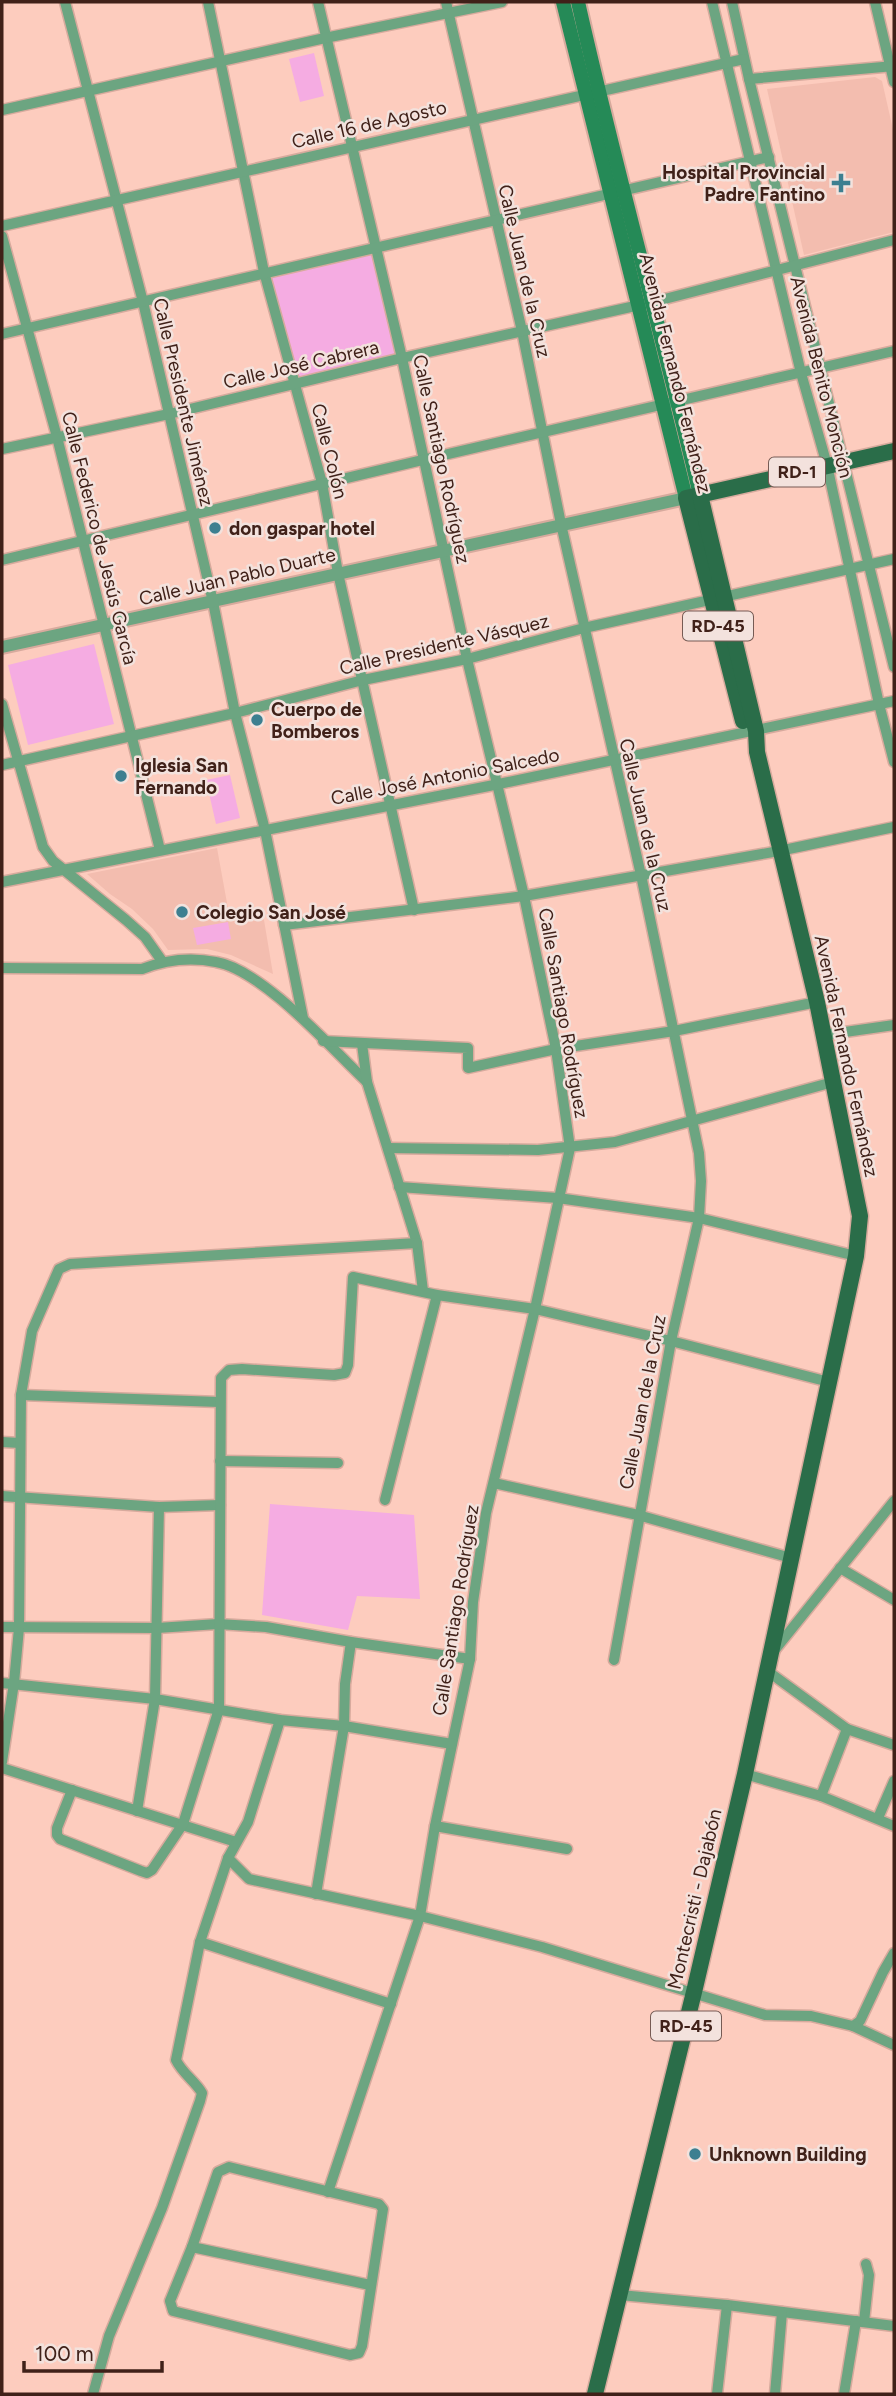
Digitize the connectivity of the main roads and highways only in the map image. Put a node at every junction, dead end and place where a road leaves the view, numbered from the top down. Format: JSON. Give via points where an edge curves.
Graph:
{"nodes":[{"id":1,"x":563,"y":2,"type":"edge"},
{"id":2,"x":578,"y":2,"type":"edge"},
{"id":3,"x":591,"y":93,"type":"junction"},
{"id":4,"x":617,"y":192,"type":"junction"},
{"id":5,"x":670,"y":403,"type":"junction"},
{"id":6,"x":894,"y":451,"type":"edge"},
{"id":7,"x":693,"y":496,"type":"junction"},
{"id":8,"x":768,"y":1663,"type":"joint"},
{"id":9,"x":595,"y":2394,"type":"edge"}],
"edges":[{"from":1,"to":3,"type":"main road","name":"Avenida Fernando Fernández","number":"RD-45"},
{"from":2,"to":3,"type":"main road","name":"Avenida Fernando Fernández","number":"RD-45"},
{"from":3,"to":4,"type":"main road","name":"Avenida Fernando Fernández","number":"RD-45"},
{"from":4,"to":5,"type":"main road","name":"Avenida Fernando Fernández","number":"RD-45","via":[[653,302]]},
{"from":4,"to":5,"type":"main road","name":"Avenida Fernando Fernández","number":"RD-45","via":[[637,306]]},
{"from":5,"to":7,"type":"main road","name":"Avenida Fernando Fernández","number":"RD-45"},
{"from":6,"to":7,"type":"main road","number":"RD-1"},
{"from":7,"to":8,"type":"main road","name":"Avenida Fernando Fernández","number":"RD-45","via":[[817,1002],[860,1216],[856,1256]]},
{"from":8,"to":9,"type":"main road","name":"Montecristi - Dajabón","number":"RD-45","via":[[694,1992]]}]}
